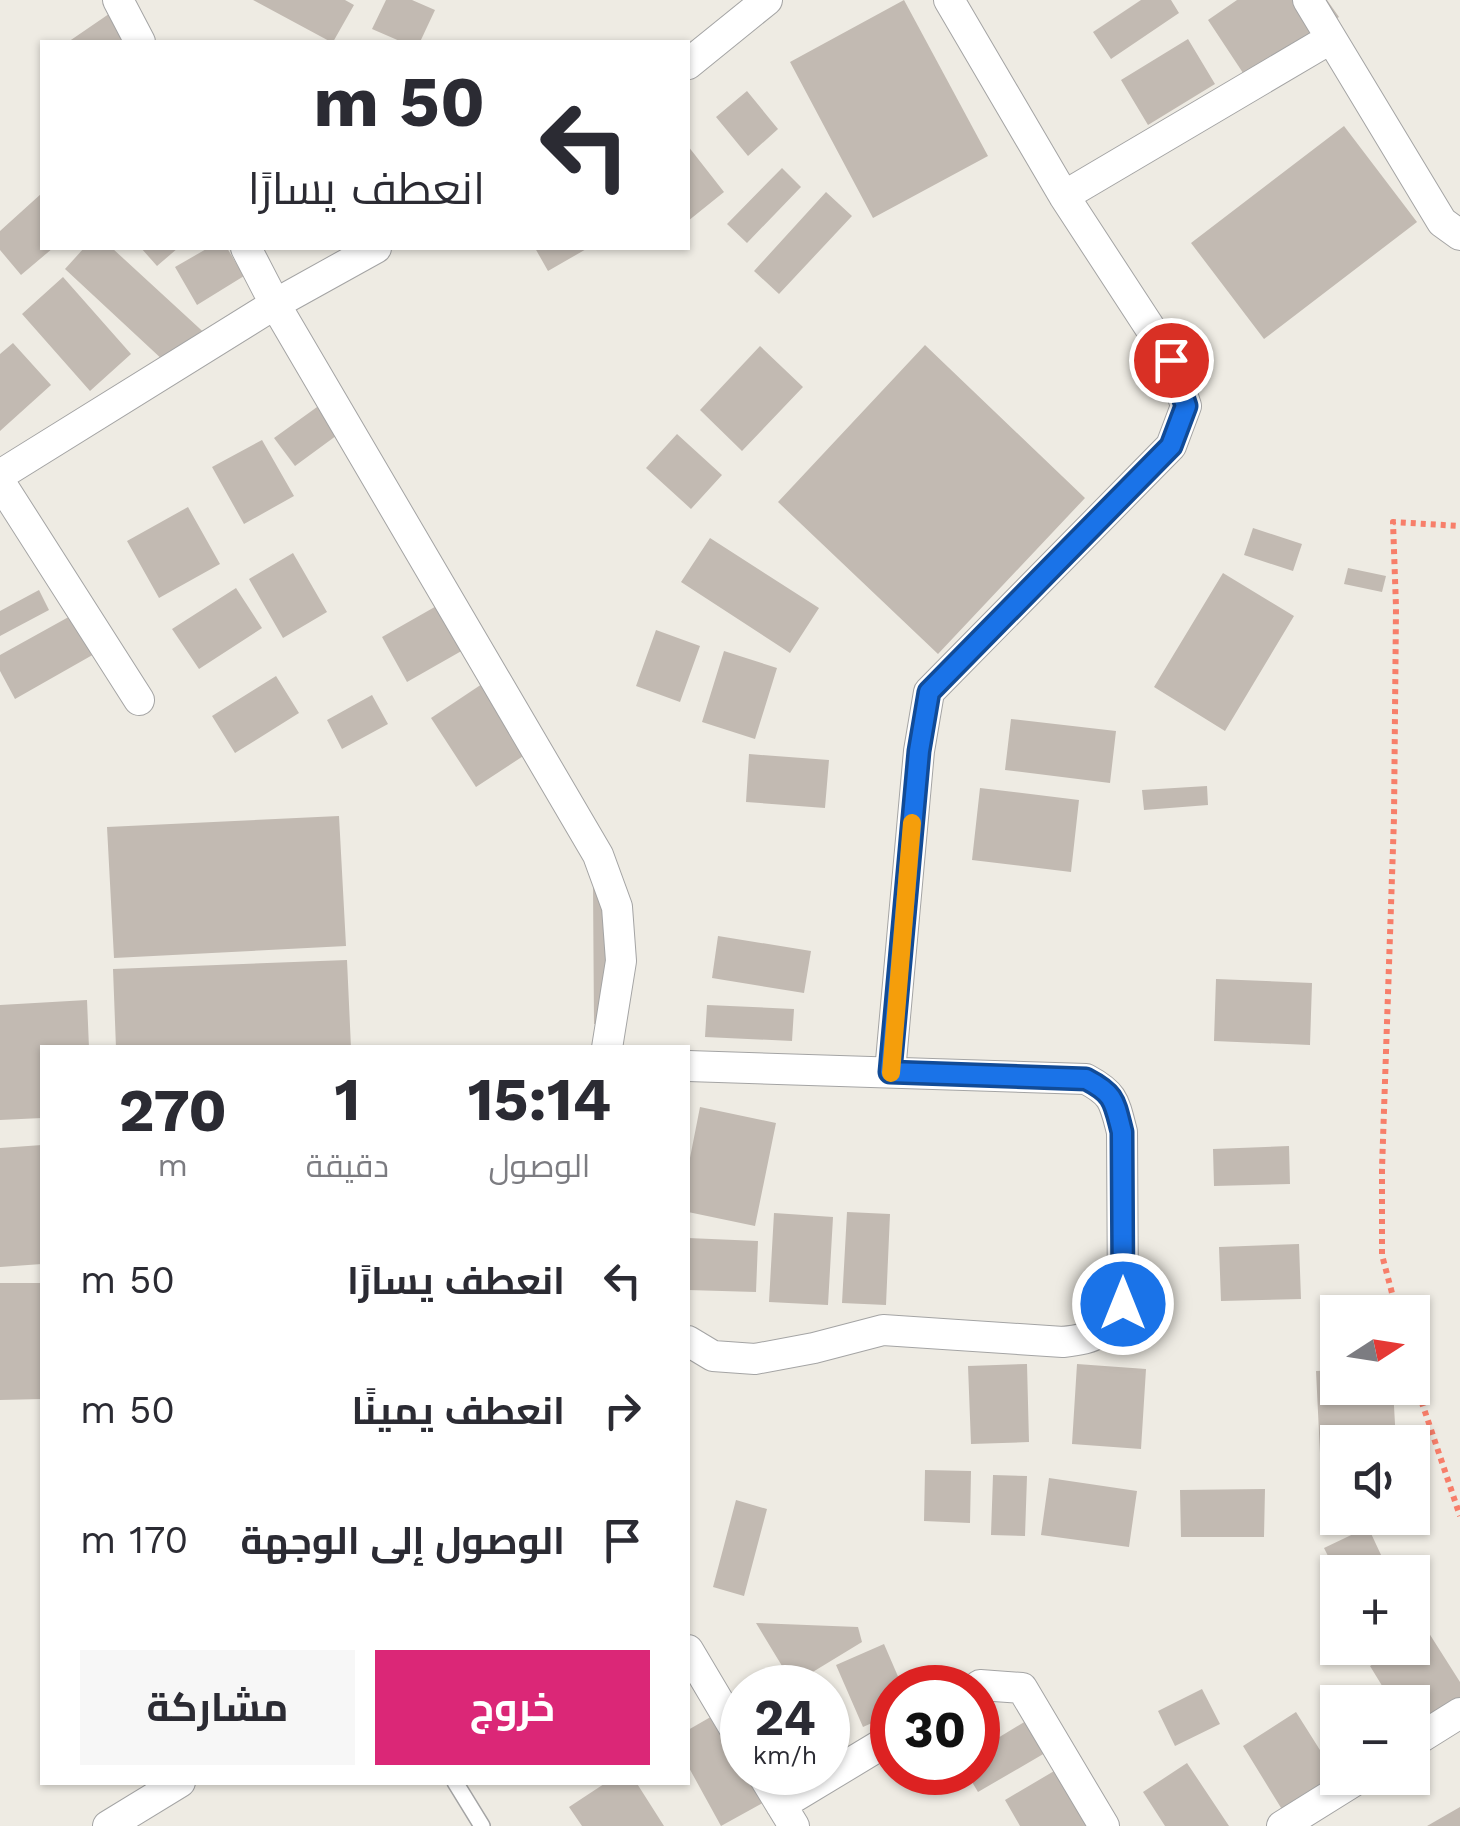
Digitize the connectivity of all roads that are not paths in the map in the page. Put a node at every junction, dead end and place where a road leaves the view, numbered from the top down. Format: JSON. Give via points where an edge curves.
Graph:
{"nodes":[{"id":1,"x":118,"y":0,"type":"edge"},
{"id":2,"x":767,"y":0,"type":"edge"},
{"id":3,"x":949,"y":0,"type":"edge"},
{"id":4,"x":1308,"y":0,"type":"edge"},
{"id":5,"x":1330,"y":38,"type":"junction"},
{"id":6,"x":139,"y":40,"type":"edge"},
{"id":7,"x":690,"y":62,"type":"edge"},
{"id":8,"x":1064,"y":196,"type":"junction"},
{"id":9,"x":1460,"y":235,"type":"edge"},
{"id":10,"x":247,"y":250,"type":"edge"},
{"id":11,"x":372,"y":250,"type":"edge"},
{"id":12,"x":275,"y":304,"type":"junction"},
{"id":13,"x":0,"y":478,"type":"edge"},
{"id":14,"x":139,"y":700,"type":"dead end"},
{"id":15,"x":608,"y":1045,"type":"edge"},
{"id":16,"x":690,"y":1066,"type":"edge"},
{"id":17,"x":890,"y":1072,"type":"junction"},
{"id":18,"x":690,"y":1343,"type":"edge"},
{"id":19,"x":690,"y":1653,"type":"edge"},
{"id":20,"x":1000,"y":1686,"type":"edge"},
{"id":21,"x":720,"y":1704,"type":"edge"},
{"id":22,"x":1460,"y":1713,"type":"edge"},
{"id":23,"x":1430,"y":1732,"type":"edge"},
{"id":24,"x":870,"y":1754,"type":"edge"},
{"id":25,"x":175,"y":1785,"type":"edge"},
{"id":26,"x":458,"y":1785,"type":"edge"},
{"id":27,"x":1332,"y":1795,"type":"edge"},
{"id":28,"x":788,"y":1816,"type":"edge"},
{"id":29,"x":108,"y":1826,"type":"edge"},
{"id":30,"x":482,"y":1826,"type":"edge"},
{"id":31,"x":1104,"y":1826,"type":"edge"},
{"id":32,"x":1282,"y":1826,"type":"edge"}],
"edges":[{"from":1,"to":6,"type":"street"},
{"from":2,"to":7,"type":"street"},
{"from":3,"to":8,"type":"street"},
{"from":4,"to":5,"type":"street"},
{"from":5,"to":8,"type":"street"},
{"from":5,"to":9,"type":"street","via":[[1442,222]]},
{"from":8,"to":17,"type":"street","via":[[1171,360],[1186,406],[1171,446],[929,692]]},
{"from":10,"to":12,"type":"street"},
{"from":11,"to":12,"type":"street"},
{"from":12,"to":13,"type":"street"},
{"from":12,"to":15,"type":"street","via":[[598,855],[617,907],[621,961]]},
{"from":13,"to":14,"type":"street"},
{"from":16,"to":17,"type":"street"},
{"from":17,"to":18,"type":"street","via":[[1086,1079],[1107,1090],[1122,1132],[1123,1304],[1107,1326],[1088,1340],[1063,1342],[883,1330],[755,1358],[713,1356]]},
{"from":19,"to":21,"type":"street"},
{"from":20,"to":31,"type":"street","via":[[1022,1688]]},
{"from":22,"to":23,"type":"street"},
{"from":24,"to":28,"type":"street"},
{"from":25,"to":29,"type":"street"},
{"from":26,"to":30,"type":"lane"},
{"from":27,"to":32,"type":"street"}]}
